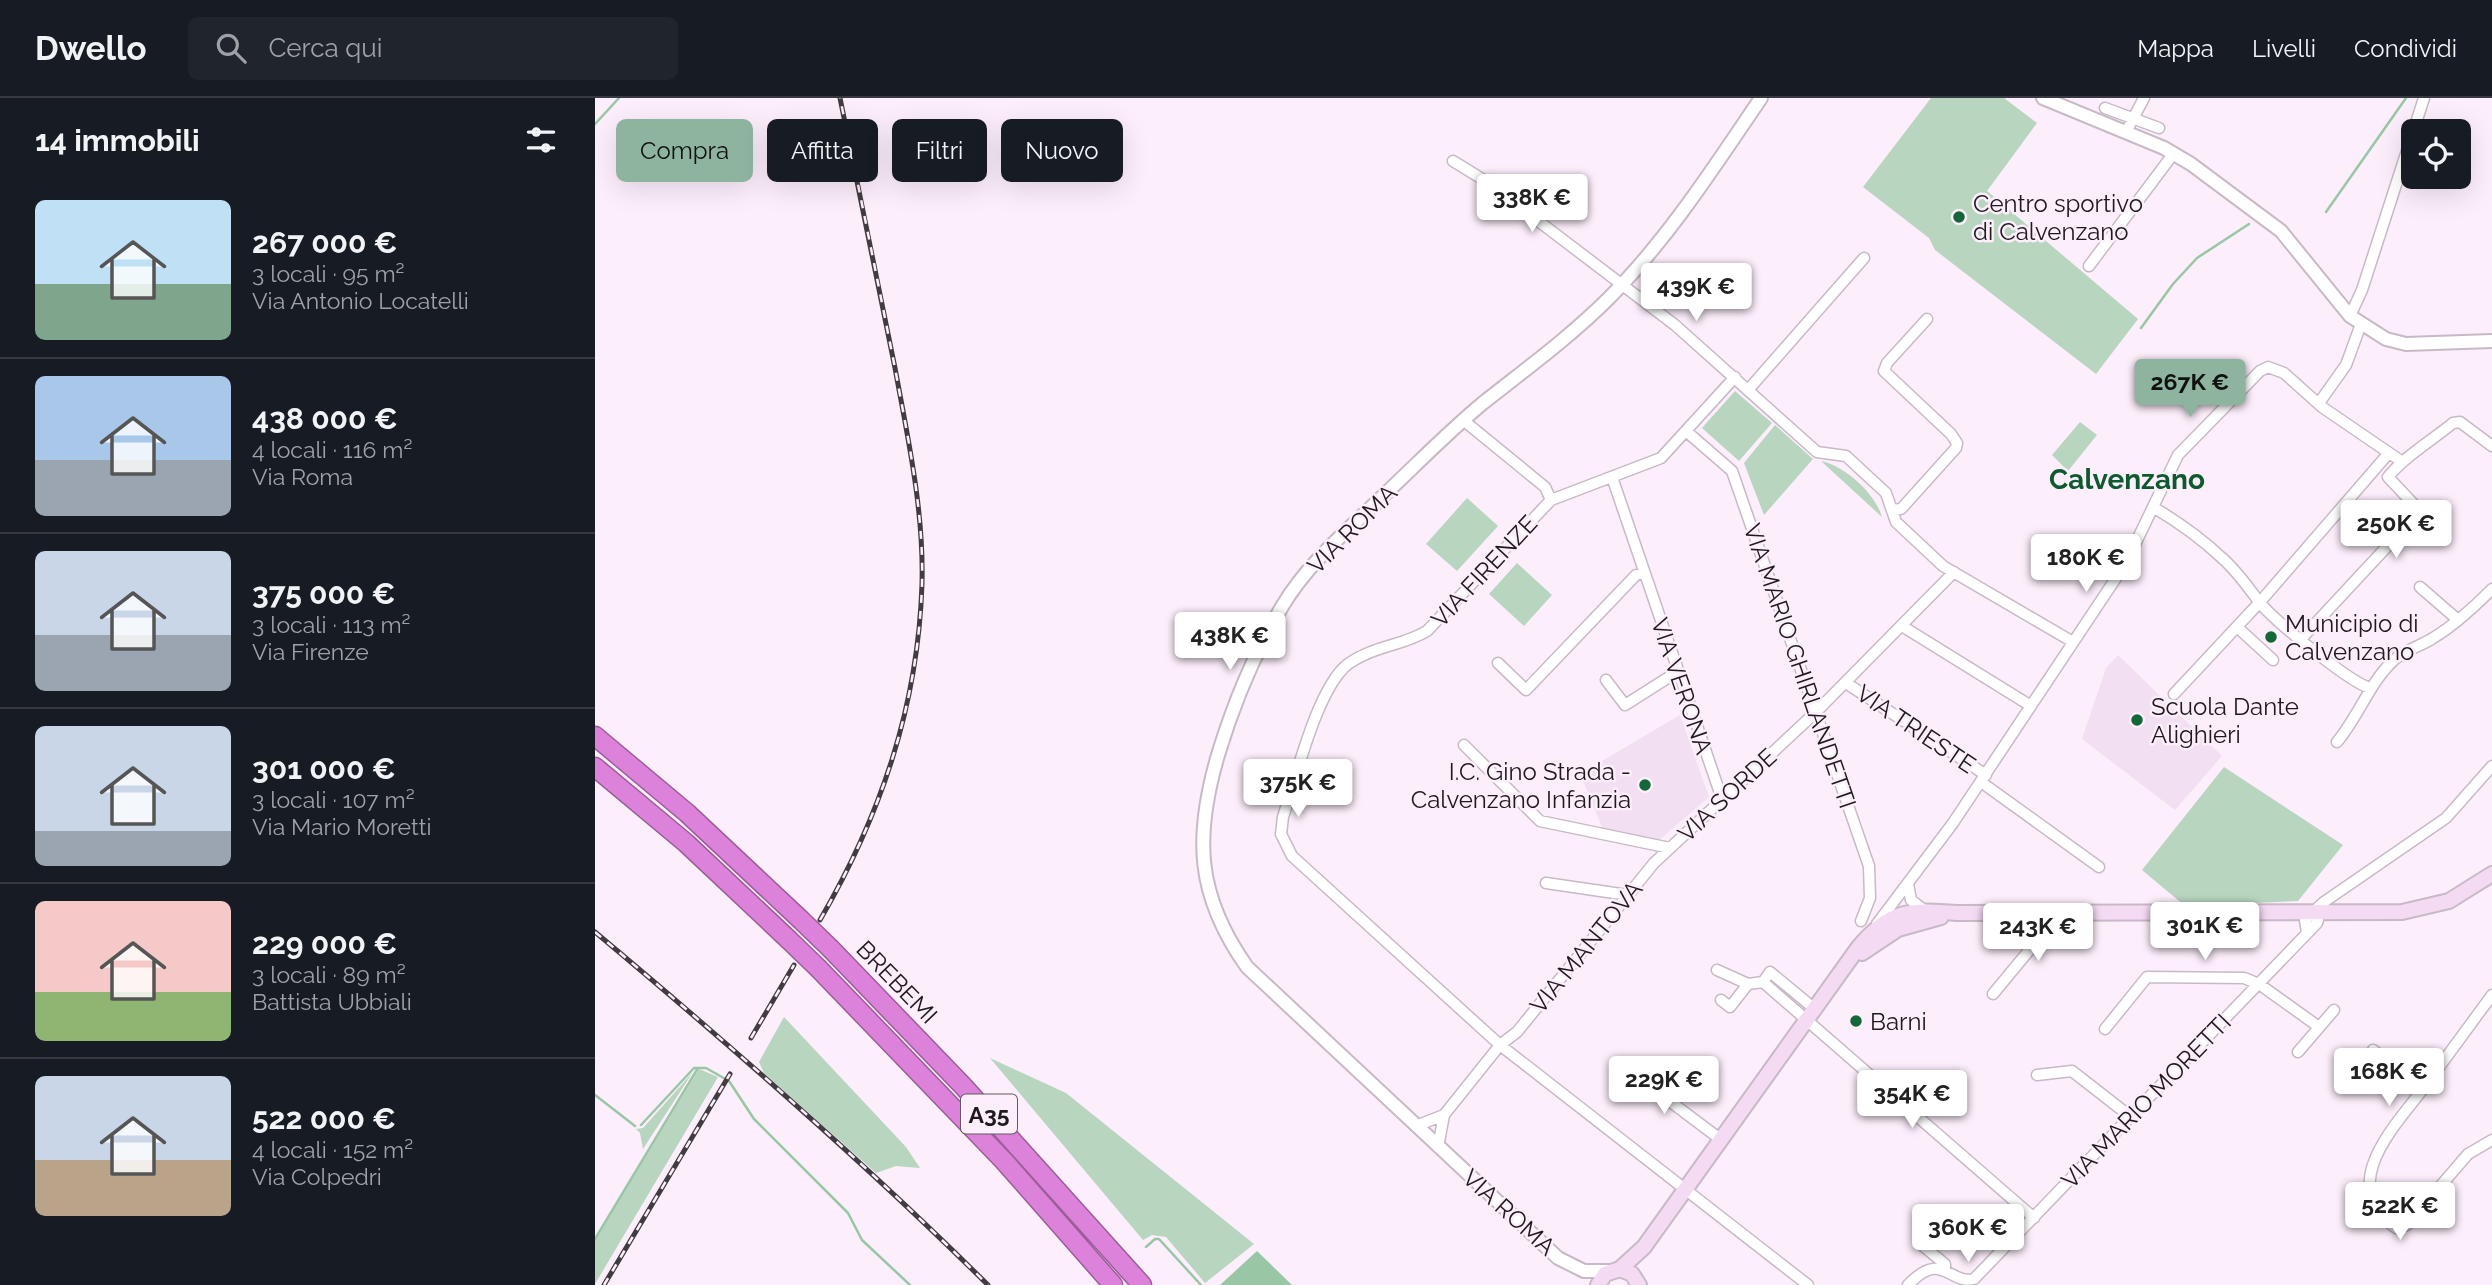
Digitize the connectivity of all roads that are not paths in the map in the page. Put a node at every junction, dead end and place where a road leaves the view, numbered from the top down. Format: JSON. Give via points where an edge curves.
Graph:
{"nodes":[{"id":1,"x":1761,"y":98,"type":"edge"},
{"id":2,"x":2043,"y":98,"type":"edge"},
{"id":3,"x":2144,"y":98,"type":"edge"},
{"id":4,"x":2424,"y":98,"type":"edge"},
{"id":5,"x":2105,"y":108,"type":"dead end"},
{"id":6,"x":2132,"y":118,"type":"junction"},
{"id":7,"x":2159,"y":128,"type":"dead end"},
{"id":8,"x":2126,"y":132,"type":"junction"},
{"id":9,"x":2175,"y":153,"type":"junction"},
{"id":10,"x":1453,"y":161,"type":"dead end"},
{"id":11,"x":1864,"y":258,"type":"dead end"},
{"id":12,"x":2089,"y":266,"type":"dead end"},
{"id":13,"x":1621,"y":284,"type":"junction"},
{"id":14,"x":2350,"y":316,"type":"junction"},
{"id":15,"x":1927,"y":318,"type":"dead end"},
{"id":16,"x":2361,"y":324,"type":"junction"},
{"id":17,"x":2492,"y":341,"type":"edge"},
{"id":18,"x":1735,"y":377,"type":"junction"},
{"id":19,"x":1748,"y":390,"type":"junction"},
{"id":20,"x":2319,"y":403,"type":"junction"},
{"id":21,"x":1463,"y":420,"type":"junction"},
{"id":22,"x":1686,"y":431,"type":"junction"},
{"id":23,"x":2492,"y":446,"type":"edge"},
{"id":24,"x":2388,"y":454,"type":"junction"},
{"id":25,"x":2401,"y":461,"type":"junction"},
{"id":26,"x":1612,"y":477,"type":"junction"},
{"id":27,"x":1551,"y":500,"type":"junction"},
{"id":28,"x":2153,"y":507,"type":"junction"},
{"id":29,"x":1892,"y":510,"type":"junction"},
{"id":30,"x":1954,"y":572,"type":"junction"},
{"id":31,"x":1644,"y":573,"type":"junction"},
{"id":32,"x":2420,"y":587,"type":"dead end"},
{"id":33,"x":2492,"y":589,"type":"edge"},
{"id":34,"x":2260,"y":602,"type":"junction"},
{"id":35,"x":2458,"y":620,"type":"junction"},
{"id":36,"x":1902,"y":626,"type":"junction"},
{"id":37,"x":2237,"y":627,"type":"junction"},
{"id":38,"x":2301,"y":639,"type":"junction"},
{"id":39,"x":2073,"y":642,"type":"junction"},
{"id":40,"x":2273,"y":660,"type":"dead end"},
{"id":41,"x":1498,"y":663,"type":"dead end"},
{"id":42,"x":1677,"y":672,"type":"junction"},
{"id":43,"x":1606,"y":680,"type":"dead end"},
{"id":44,"x":1846,"y":682,"type":"junction"},
{"id":45,"x":2371,"y":688,"type":"junction"},
{"id":46,"x":2174,"y":694,"type":"dead end"},
{"id":47,"x":2031,"y":706,"type":"junction"},
{"id":48,"x":1817,"y":712,"type":"junction"},
{"id":49,"x":595,"y":736,"type":"edge"},
{"id":50,"x":2336,"y":742,"type":"dead end"},
{"id":51,"x":1464,"y":745,"type":"dead end"},
{"id":52,"x":2492,"y":766,"type":"edge"},
{"id":53,"x":595,"y":767,"type":"edge"},
{"id":54,"x":1984,"y":778,"type":"junction"},
{"id":55,"x":1722,"y":799,"type":"junction"},
{"id":56,"x":1670,"y":848,"type":"junction"},
{"id":57,"x":2099,"y":867,"type":"dead end"},
{"id":58,"x":2492,"y":874,"type":"edge"},
{"id":59,"x":1546,"y":883,"type":"dead end"},
{"id":60,"x":1907,"y":887,"type":"junction"},
{"id":61,"x":1628,"y":895,"type":"junction"},
{"id":62,"x":1924,"y":910,"type":"junction"},
{"id":63,"x":1957,"y":913,"type":"junction"},
{"id":64,"x":2060,"y":913,"type":"junction"},
{"id":65,"x":2313,"y":914,"type":"junction"},
{"id":66,"x":1861,"y":921,"type":"dead end"},
{"id":67,"x":1887,"y":924,"type":"junction"},
{"id":68,"x":1717,"y":970,"type":"dead end"},
{"id":69,"x":1748,"y":984,"type":"junction"},
{"id":70,"x":2259,"y":984,"type":"junction"},
{"id":71,"x":1993,"y":994,"type":"dead end"},
{"id":72,"x":2492,"y":995,"type":"edge"},
{"id":73,"x":1721,"y":1000,"type":"dead end"},
{"id":74,"x":2334,"y":1010,"type":"dead end"},
{"id":75,"x":1812,"y":1015,"type":"junction"},
{"id":76,"x":2319,"y":1027,"type":"junction"},
{"id":77,"x":2105,"y":1029,"type":"dead end"},
{"id":78,"x":1500,"y":1045,"type":"junction"},
{"id":79,"x":2374,"y":1050,"type":"dead end"},
{"id":80,"x":2298,"y":1052,"type":"dead end"},
{"id":81,"x":1627,"y":1069,"type":"dead end"},
{"id":82,"x":2036,"y":1075,"type":"dead end"},
{"id":83,"x":2423,"y":1088,"type":"junction"},
{"id":84,"x":1444,"y":1115,"type":"junction"},
{"id":85,"x":2131,"y":1117,"type":"junction"},
{"id":86,"x":1416,"y":1126,"type":"junction"},
{"id":87,"x":1720,"y":1139,"type":"junction"},
{"id":88,"x":2492,"y":1140,"type":"edge"},
{"id":89,"x":1438,"y":1147,"type":"junction"},
{"id":90,"x":1685,"y":1187,"type":"junction"},
{"id":91,"x":2034,"y":1217,"type":"junction"},
{"id":92,"x":1923,"y":1246,"type":"dead end"},
{"id":93,"x":1644,"y":1247,"type":"junction"},
{"id":94,"x":1615,"y":1270,"type":"junction"},
{"id":95,"x":1584,"y":1271,"type":"junction"},
{"id":96,"x":1945,"y":1271,"type":"junction"},
{"id":97,"x":1638,"y":1282,"type":"edge"},
{"id":98,"x":1113,"y":1285,"type":"edge"},
{"id":99,"x":1142,"y":1285,"type":"edge"},
{"id":100,"x":1596,"y":1285,"type":"edge"},
{"id":101,"x":1808,"y":1285,"type":"edge"},
{"id":102,"x":1908,"y":1285,"type":"edge"}],
"edges":[{"from":1,"to":13,"type":"street","name":"VIA ROMA","via":[[1690,203]]},
{"from":2,"to":8,"type":"street"},
{"from":3,"to":6,"type":"street"},
{"from":4,"to":14,"type":"street"},
{"from":5,"to":6,"type":"street"},
{"from":6,"to":7,"type":"street"},
{"from":6,"to":8,"type":"street"},
{"from":8,"to":9,"type":"street"},
{"from":9,"to":12,"type":"street"},
{"from":9,"to":14,"type":"street","via":[[2281,231]]},
{"from":10,"to":13,"type":"street","via":[[1487,181]]},
{"from":11,"to":19,"type":"street"},
{"from":13,"to":18,"type":"street"},
{"from":13,"to":21,"type":"street","name":"VIA ROMA","via":[[1583,324]]},
{"from":14,"to":16,"type":"street"},
{"from":15,"to":29,"type":"street","via":[[1885,371],[1957,443],[1901,509]]},
{"from":16,"to":17,"type":"street","via":[[2386,340],[2406,344]]},
{"from":16,"to":20,"type":"street","via":[[2346,365]]},
{"from":18,"to":19,"type":"street"},
{"from":18,"to":22,"type":"street","name":"VIA FIRENZE"},
{"from":19,"to":29,"type":"street","via":[[1817,452],[1846,456],[1886,493]]},
{"from":20,"to":24,"type":"street"},
{"from":20,"to":28,"type":"street","via":[[2284,373],[2268,367],[2230,399],[2178,455]]},
{"from":21,"to":27,"type":"street","via":[[1545,487]]},
{"from":21,"to":86,"type":"street","name":"VIA ROMA","via":[[1322,554],[1284,603],[1225,732],[1202,818],[1205,876],[1228,940],[1269,990]]},
{"from":22,"to":26,"type":"street","name":"VIA FIRENZE","via":[[1661,458]]},
{"from":22,"to":48,"type":"street","name":"VIA MARIO GHIRLANDETTI","via":[[1732,471]]},
{"from":23,"to":25,"type":"street","via":[[2460,422],[2453,423]]},
{"from":24,"to":25,"type":"street"},
{"from":24,"to":34,"type":"street"},
{"from":25,"to":38,"type":"street","via":[[2388,477],[2420,511]]},
{"from":26,"to":27,"type":"street","name":"VIA FIRENZE"},
{"from":26,"to":31,"type":"street","name":"VIA VERONA"},
{"from":27,"to":78,"type":"street","name":"VIA FIRENZE","via":[[1427,631],[1410,641],[1367,653],[1336,677],[1325,693],[1281,834],[1291,856]]},
{"from":28,"to":34,"type":"street","via":[[2224,560]]},
{"from":28,"to":39,"type":"street","via":[[2126,563]]},
{"from":29,"to":30,"type":"street","via":[[1896,522]]},
{"from":30,"to":36,"type":"street","name":"VIA SORDE"},
{"from":30,"to":39,"type":"street"},
{"from":31,"to":41,"type":"street","via":[[1636,575],[1526,690]]},
{"from":31,"to":42,"type":"street","name":"VIA VERONA"},
{"from":32,"to":35,"type":"street"},
{"from":33,"to":35,"type":"street"},
{"from":34,"to":37,"type":"street"},
{"from":34,"to":38,"type":"street"},
{"from":35,"to":45,"type":"street","via":[[2393,660]]},
{"from":36,"to":44,"type":"street","name":"VIA SORDE"},
{"from":36,"to":47,"type":"street"},
{"from":37,"to":40,"type":"street"},
{"from":37,"to":46,"type":"street"},
{"from":38,"to":45,"type":"street","via":[[2357,683]]},
{"from":39,"to":47,"type":"street"},
{"from":42,"to":43,"type":"street","via":[[1625,705]]},
{"from":42,"to":55,"type":"street","name":"VIA VERONA"},
{"from":44,"to":48,"type":"street","name":"VIA SORDE"},
{"from":44,"to":54,"type":"street","name":"VIA TRIESTE"},
{"from":45,"to":50,"type":"street","via":[[2355,721]]},
{"from":47,"to":54,"type":"street"},
{"from":48,"to":55,"type":"street","name":"VIA SORDE"},
{"from":48,"to":66,"type":"street","name":"VIA MARIO GHIRLANDETTI","via":[[1869,866],[1870,898]]},
{"from":49,"to":99,"type":"highway","name":"BREBEMI","number":"A35","bridge":true,"via":[[687,813],[831,949],[972,1095]]},
{"from":51,"to":56,"type":"street","name":"VIA SORDE","via":[[1540,821]]},
{"from":52,"to":65,"type":"street","via":[[2446,818]]},
{"from":53,"to":98,"type":"highway","name":"BREBEMI","number":"A35","bridge":true,"via":[[819,969],[1003,1161]]},
{"from":54,"to":57,"type":"street","name":"VIA TRIESTE"},
{"from":54,"to":60,"type":"street"},
{"from":55,"to":56,"type":"street","name":"VIA SORDE"},
{"from":56,"to":61,"type":"street","name":"VIA MANTOVA"},
{"from":58,"to":65,"type":"main road","via":[[2449,901],[2428,907]]},
{"from":59,"to":61,"type":"street"},
{"from":60,"to":62,"type":"street","via":[[1911,900]]},
{"from":60,"to":67,"type":"street"},
{"from":60,"to":67,"type":"street"},
{"from":61,"to":78,"type":"street","name":"VIA MANTOVA","via":[[1517,1032]]},
{"from":62,"to":63,"type":"main road"},
{"from":62,"to":67,"type":"main road"},
{"from":63,"to":64,"type":"main road"},
{"from":63,"to":67,"type":"main road"},
{"from":64,"to":65,"type":"main road"},
{"from":64,"to":71,"type":"street"},
{"from":65,"to":70,"type":"street","name":"VIA MARIO MORETTI","via":[[2305,920],[2307,933]]},
{"from":67,"to":75,"type":"main road","via":[[1855,957]]},
{"from":68,"to":69,"type":"street"},
{"from":69,"to":73,"type":"street","via":[[1730,1007]]},
{"from":69,"to":75,"type":"street","via":[[1763,982],[1770,972]]},
{"from":70,"to":76,"type":"street","name":"VIA MARIO MORETTI"},
{"from":70,"to":77,"type":"street","name":"VIA MARIO MORETTI","via":[[2243,978],[2147,977]]},
{"from":70,"to":85,"type":"street","name":"VIA MARIO MORETTI"},
{"from":72,"to":83,"type":"street"},
{"from":74,"to":76,"type":"street"},
{"from":75,"to":87,"type":"main road"},
{"from":75,"to":91,"type":"street"},
{"from":76,"to":80,"type":"street"},
{"from":78,"to":84,"type":"street"},
{"from":78,"to":90,"type":"street","name":"VIA FIRENZE"},
{"from":79,"to":83,"type":"street"},
{"from":81,"to":87,"type":"street"},
{"from":82,"to":85,"type":"street","via":[[2072,1071]]},
{"from":83,"to":88,"type":"street","via":[[2380,1145],[2368,1176],[2375,1206],[2386,1222],[2396,1228],[2407,1225],[2468,1154]]},
{"from":84,"to":86,"type":"street"},
{"from":84,"to":89,"type":"street"},
{"from":85,"to":91,"type":"street","name":"VIA MARIO MORETTI"},
{"from":86,"to":89,"type":"street","name":"VIA ROMA"},
{"from":87,"to":90,"type":"main road"},
{"from":89,"to":95,"type":"street","name":"VIA ROMA","via":[[1558,1258]]},
{"from":90,"to":93,"type":"main road"},
{"from":90,"to":101,"type":"street","name":"VIA FIRENZE"},
{"from":91,"to":96,"type":"street","name":"VIA MARIO MORETTI","via":[[1974,1279],[1963,1280]]},
{"from":92,"to":96,"type":"street","via":[[1945,1264]]},
{"from":93,"to":94,"type":"main road"},
{"from":93,"to":97,"type":"main road"},
{"from":94,"to":95,"type":"street","name":"VIA ROMA"},
{"from":94,"to":97,"type":"main road"},
{"from":94,"to":100,"type":"main road"},
{"from":95,"to":100,"type":"street","name":"VIA ROMA"},
{"from":96,"to":102,"type":"street","via":[[1926,1270]]}]}
